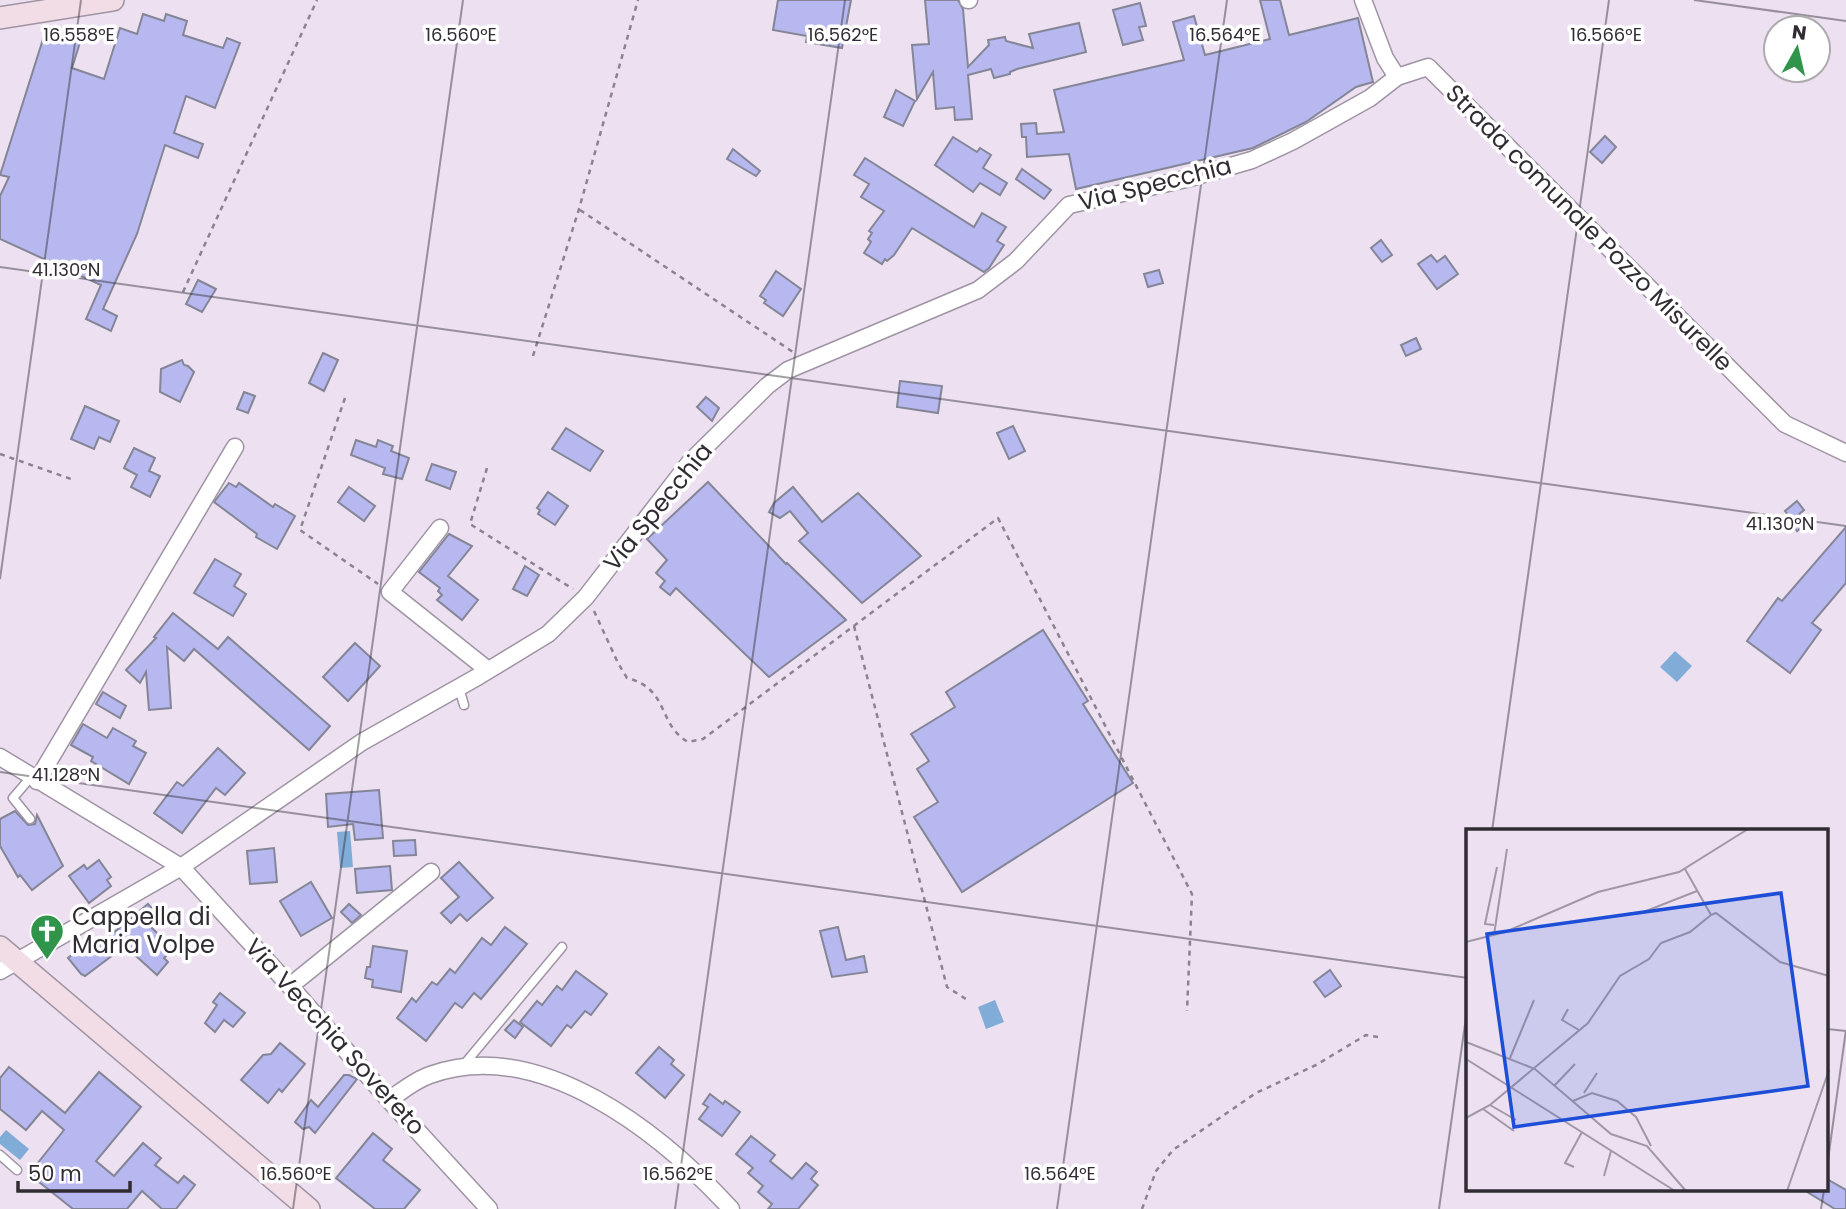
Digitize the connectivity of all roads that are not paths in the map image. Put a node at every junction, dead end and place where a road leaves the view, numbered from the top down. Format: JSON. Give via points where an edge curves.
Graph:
{"nodes":[{"id":1,"x":113,"y":0,"type":"edge"},
{"id":2,"x":1363,"y":0,"type":"edge"},
{"id":3,"x":44,"y":6,"type":"edge"},
{"id":4,"x":0,"y":18,"type":"edge"},
{"id":5,"x":1397,"y":77,"type":"junction"},
{"id":6,"x":235,"y":447,"type":"dead end"},
{"id":7,"x":1846,"y":453,"type":"edge"},
{"id":8,"x":440,"y":528,"type":"dead end"},
{"id":9,"x":488,"y":670,"type":"junction"},
{"id":10,"x":459,"y":688,"type":"junction"},
{"id":11,"x":464,"y":705,"type":"dead end"},
{"id":12,"x":0,"y":757,"type":"edge"},
{"id":13,"x":34,"y":779,"type":"junction"},
{"id":14,"x":30,"y":819,"type":"dead end"},
{"id":15,"x":181,"y":867,"type":"junction"},
{"id":16,"x":431,"y":872,"type":"dead end"},
{"id":17,"x":0,"y":947,"type":"edge"},
{"id":18,"x":562,"y":947,"type":"dead end"},
{"id":19,"x":9,"y":966,"type":"edge"},
{"id":20,"x":290,"y":986,"type":"junction"},
{"id":21,"x":462,"y":1067,"type":"junction"},
{"id":22,"x":389,"y":1100,"type":"junction"},
{"id":23,"x":0,"y":1155,"type":"edge"},
{"id":24,"x":18,"y":1170,"type":"dead end"},
{"id":25,"x":309,"y":1209,"type":"edge"},
{"id":26,"x":489,"y":1209,"type":"edge"},
{"id":27,"x":731,"y":1209,"type":"edge"}],
"edges":[{"from":1,"to":3,"type":"main road"},
{"from":2,"to":5,"type":"street","via":[[1384,58]]},
{"from":3,"to":4,"type":"main road"},
{"from":5,"to":7,"type":"street","name":"Strada comunale Pozzo Misurelle","via":[[1428,67],[1785,424]]},
{"from":5,"to":9,"type":"street","name":"Via Specchia","via":[[1337,117],[1252,160],[1069,205],[1016,261],[978,290],[788,370],[690,462],[586,597],[548,634]]},
{"from":6,"to":13,"type":"street"},
{"from":8,"to":9,"type":"street","via":[[390,593]]},
{"from":9,"to":10,"type":"street","name":"Via Specchia"},
{"from":10,"to":11,"type":"lane"},
{"from":10,"to":15,"type":"street","name":"Via Specchia","via":[[362,742]]},
{"from":12,"to":13,"type":"street","name":"Via Vecchia Sovereto"},
{"from":13,"to":14,"type":"lane","via":[[13,798]]},
{"from":13,"to":15,"type":"street","name":"Via Vecchia Sovereto"},
{"from":15,"to":19,"type":"street","name":"Via Specchia"},
{"from":15,"to":20,"type":"street","name":"Via Vecchia Sovereto"},
{"from":16,"to":20,"type":"street"},
{"from":17,"to":19,"type":"main road"},
{"from":18,"to":21,"type":"lane"},
{"from":19,"to":25,"type":"main road"},
{"from":20,"to":22,"type":"street","name":"Via Vecchia Sovereto"},
{"from":21,"to":22,"type":"street","via":[[416,1081]]},
{"from":21,"to":27,"type":"street","via":[[532,1074],[596,1100],[660,1141]]},
{"from":22,"to":26,"type":"street","name":"Via Vecchia Sovereto"},
{"from":23,"to":24,"type":"lane"}]}
